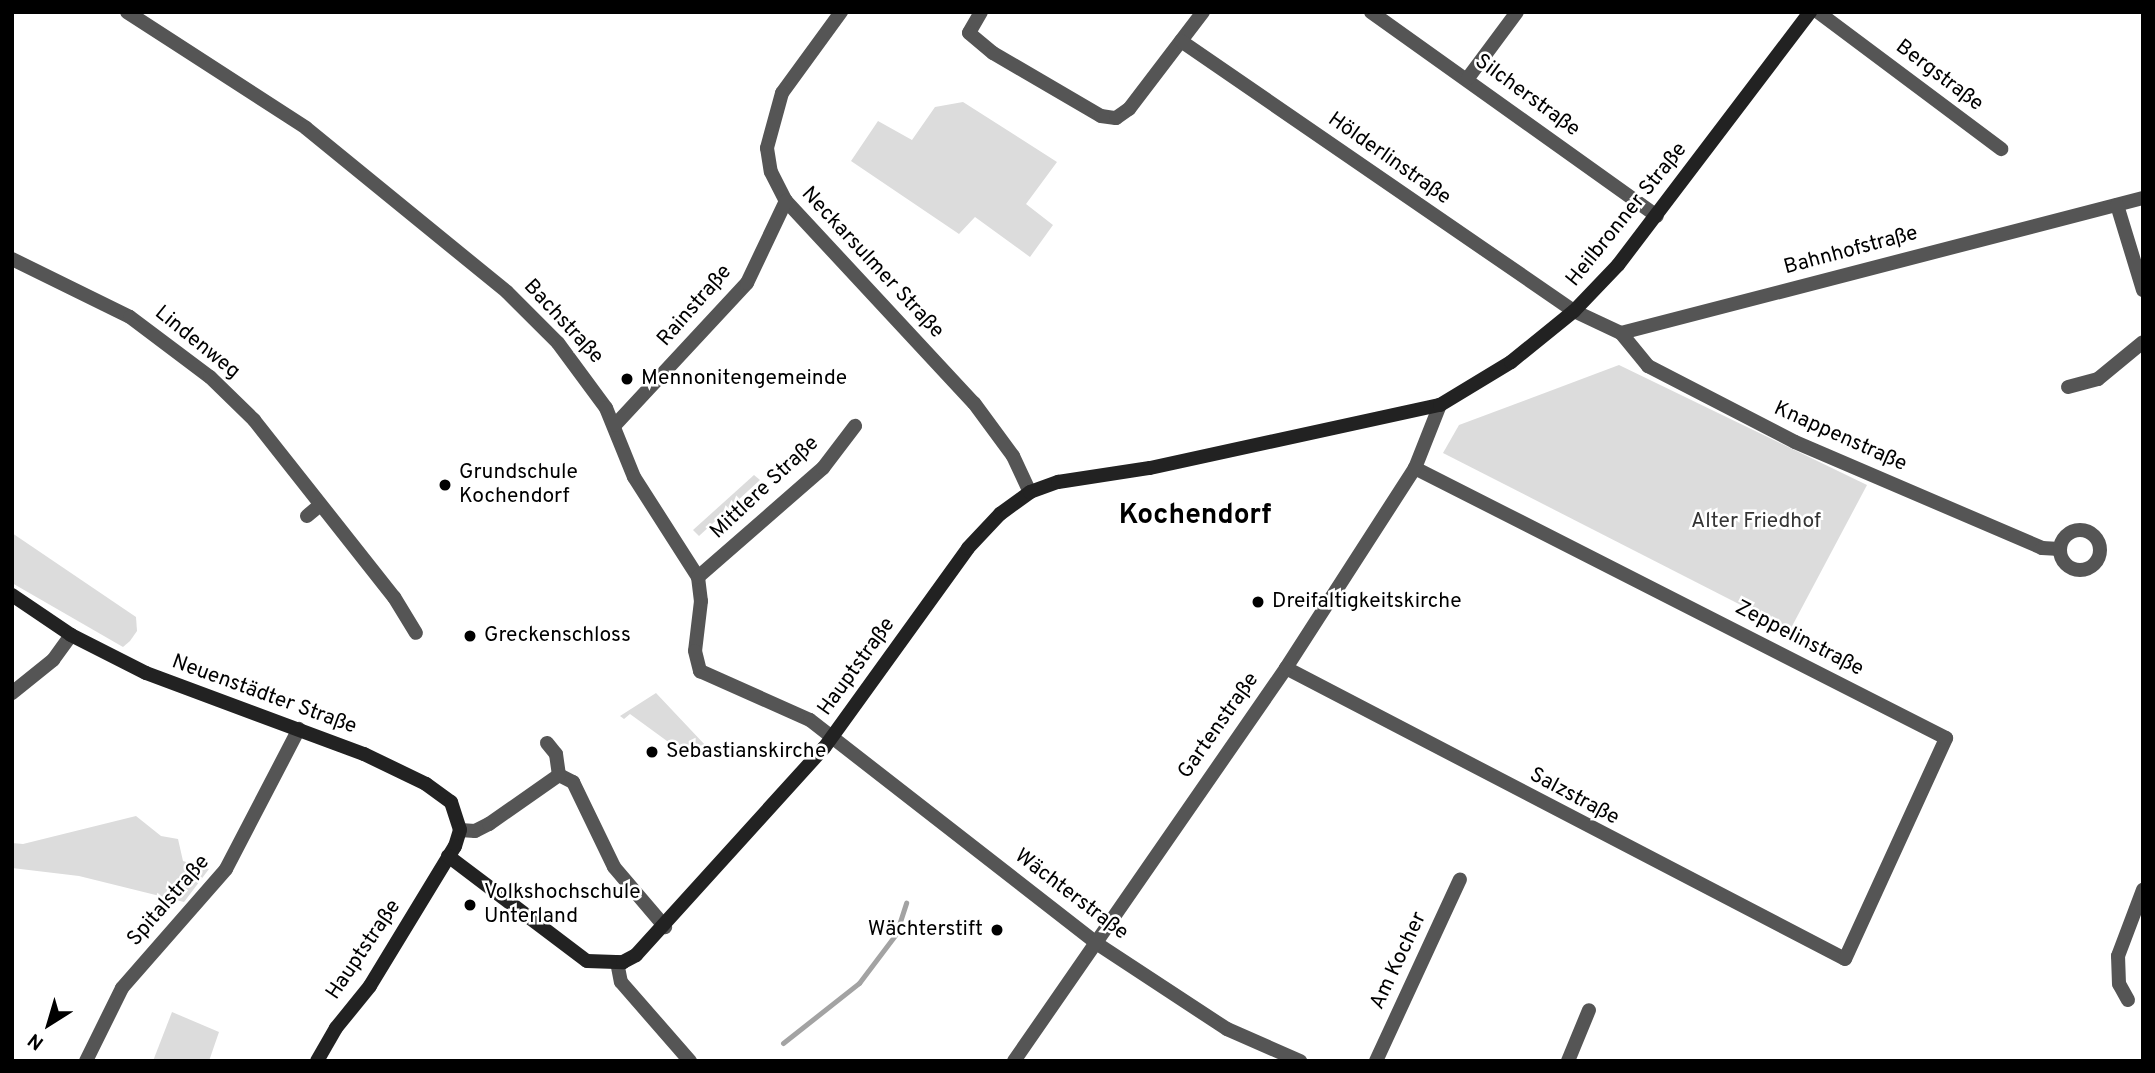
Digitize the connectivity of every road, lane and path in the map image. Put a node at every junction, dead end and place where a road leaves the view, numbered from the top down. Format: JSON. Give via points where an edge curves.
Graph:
{"nodes":[{"id":1,"x":127,"y":12,"type":"edge"},
{"id":2,"x":841,"y":12,"type":"edge"},
{"id":3,"x":981,"y":12,"type":"edge"},
{"id":4,"x":1203,"y":12,"type":"edge"},
{"id":5,"x":1371,"y":12,"type":"edge"},
{"id":6,"x":1517,"y":12,"type":"edge"},
{"id":7,"x":1810,"y":12,"type":"edge"},
{"id":8,"x":1818,"y":12,"type":"edge"},
{"id":9,"x":1181,"y":41,"type":"junction"},
{"id":10,"x":1468,"y":78,"type":"junction"},
{"id":11,"x":2001,"y":149,"type":"dead end"},
{"id":12,"x":2143,"y":198,"type":"edge"},
{"id":13,"x":786,"y":201,"type":"junction"},
{"id":14,"x":2117,"y":205,"type":"junction"},
{"id":15,"x":1657,"y":216,"type":"junction"},
{"id":16,"x":12,"y":259,"type":"edge"},
{"id":17,"x":2143,"y":290,"type":"edge"},
{"id":18,"x":1574,"y":311,"type":"junction"},
{"id":19,"x":1621,"y":332,"type":"junction"},
{"id":20,"x":2143,"y":342,"type":"edge"},
{"id":21,"x":2068,"y":387,"type":"dead end"},
{"id":22,"x":1440,"y":405,"type":"junction"},
{"id":23,"x":615,"y":425,"type":"junction"},
{"id":24,"x":856,"y":426,"type":"dead end"},
{"id":25,"x":1415,"y":468,"type":"junction"},
{"id":26,"x":1030,"y":492,"type":"junction"},
{"id":27,"x":320,"y":505,"type":"junction"},
{"id":28,"x":307,"y":516,"type":"dead end"},
{"id":29,"x":2060,"y":549,"type":"dead end"},
{"id":30,"x":698,"y":576,"type":"junction"},
{"id":31,"x":12,"y":595,"type":"edge"},
{"id":32,"x":416,"y":633,"type":"dead end"},
{"id":33,"x":71,"y":635,"type":"junction"},
{"id":34,"x":1286,"y":668,"type":"junction"},
{"id":35,"x":12,"y":693,"type":"edge"},
{"id":36,"x":299,"y":729,"type":"junction"},
{"id":37,"x":834,"y":736,"type":"junction"},
{"id":38,"x":547,"y":743,"type":"dead end"},
{"id":39,"x":559,"y":775,"type":"junction"},
{"id":40,"x":460,"y":830,"type":"junction"},
{"id":41,"x":448,"y":856,"type":"junction"},
{"id":42,"x":1460,"y":879,"type":"dead end"},
{"id":43,"x":2143,"y":890,"type":"edge"},
{"id":44,"x":665,"y":927,"type":"junction"},
{"id":45,"x":1096,"y":943,"type":"junction"},
{"id":46,"x":1845,"y":959,"type":"joint"},
{"id":47,"x":617,"y":962,"type":"junction"},
{"id":48,"x":2128,"y":1000,"type":"dead end"},
{"id":49,"x":1589,"y":1010,"type":"dead end"},
{"id":50,"x":86,"y":1061,"type":"edge"},
{"id":51,"x":317,"y":1061,"type":"edge"},
{"id":52,"x":690,"y":1061,"type":"edge"},
{"id":53,"x":1014,"y":1061,"type":"edge"},
{"id":54,"x":1300,"y":1061,"type":"edge"},
{"id":55,"x":1376,"y":1061,"type":"edge"},
{"id":56,"x":1568,"y":1061,"type":"edge"}],
"edges":[{"from":1,"to":23,"type":"street","name":"Bachstraße","via":[[306,128],[507,292],[572,359]]},
{"from":2,"to":13,"type":"street","name":"Neckarsulmer Straße","via":[[782,93],[772,123],[767,148],[771,172]]},
{"from":3,"to":9,"type":"street","via":[[969,33],[993,53],[1101,116],[1116,118],[1129,109]]},
{"from":4,"to":9,"type":"street"},
{"from":5,"to":10,"type":"street","name":"Silcherstraße"},
{"from":6,"to":10,"type":"street"},
{"from":7,"to":15,"type":"main road","name":"Heilbronner Straße"},
{"from":8,"to":11,"type":"street","name":"Bergstraße"},
{"from":9,"to":18,"type":"street","name":"Hölderlinstraße"},
{"from":10,"to":15,"type":"street","name":"Silcherstraße"},
{"from":12,"to":14,"type":"street","name":"Bahnhofstraße"},
{"from":13,"to":23,"type":"street","name":"Rainstraße","via":[[747,283]]},
{"from":13,"to":26,"type":"street","name":"Neckarsulmer Straße","via":[[974,403],[1013,456]]},
{"from":14,"to":17,"type":"street"},
{"from":14,"to":19,"type":"street","name":"Bahnhofstraße"},
{"from":15,"to":18,"type":"main road","name":"Heilbronner Straße"},
{"from":16,"to":27,"type":"street","name":"Lindenweg","via":[[90,295],[162,337],[254,420]]},
{"from":18,"to":19,"type":"street"},
{"from":18,"to":22,"type":"main road","name":"Heilbronner Straße","via":[[1511,362]]},
{"from":19,"to":29,"type":"street","name":"Knappenstraße","via":[[1648,366],[1795,442],[2042,548]]},
{"from":20,"to":21,"type":"street","via":[[2098,379]]},
{"from":22,"to":25,"type":"street","name":"Gartenstraße"},
{"from":22,"to":26,"type":"main road","name":"Hauptstraße","via":[[1150,468],[1058,482]]},
{"from":23,"to":30,"type":"street","name":"Bachstraße","via":[[635,477]]},
{"from":24,"to":30,"type":"street","name":"Mittlere Straße","via":[[823,468]]},
{"from":25,"to":34,"type":"street","name":"Gartenstraße"},
{"from":25,"to":46,"type":"street","name":"Zeppelinstraße","via":[[1947,738]]},
{"from":26,"to":37,"type":"main road","name":"Hauptstraße","via":[[1000,514],[968,548]]},
{"from":27,"to":28,"type":"street"},
{"from":27,"to":32,"type":"street","name":"Lindenweg","via":[[394,597]]},
{"from":30,"to":37,"type":"street","via":[[701,601],[694,639],[700,671],[810,720]]},
{"from":31,"to":33,"type":"main road","name":"Neuenstädter Straße"},
{"from":33,"to":35,"type":"street","via":[[53,660]]},
{"from":33,"to":36,"type":"main road","name":"Neuenstädter Straße","via":[[175,686]]},
{"from":34,"to":45,"type":"street","name":"Gartenstraße"},
{"from":34,"to":46,"type":"street","name":"Salzstraße"},
{"from":36,"to":40,"type":"main road","name":"Neuenstädter Straße","via":[[426,784],[451,803]]},
{"from":36,"to":50,"type":"street","name":"Spitalstraße","via":[[226,869],[122,988]]},
{"from":37,"to":44,"type":"main road","name":"Hauptstraße"},
{"from":37,"to":45,"type":"street","name":"Wächterstraße"},
{"from":38,"to":39,"type":"street","via":[[556,754]]},
{"from":39,"to":40,"type":"street","via":[[489,824],[475,831]]},
{"from":39,"to":44,"type":"street","via":[[573,782],[614,867]]},
{"from":40,"to":41,"type":"main road"},
{"from":41,"to":47,"type":"main road","via":[[587,961]]},
{"from":41,"to":51,"type":"main road","name":"Hauptstraße","via":[[370,986],[336,1028]]},
{"from":42,"to":55,"type":"street","name":"Am Kocher"},
{"from":43,"to":48,"type":"street","via":[[2118,956],[2119,984]]},
{"from":44,"to":47,"type":"main road","name":"Hauptstraße","via":[[636,955]]},
{"from":45,"to":53,"type":"street","name":"Gartenstraße"},
{"from":45,"to":54,"type":"street","name":"Wächterstraße","via":[[1227,1029]]},
{"from":47,"to":52,"type":"street","via":[[621,982]]},
{"from":49,"to":56,"type":"street"}]}
